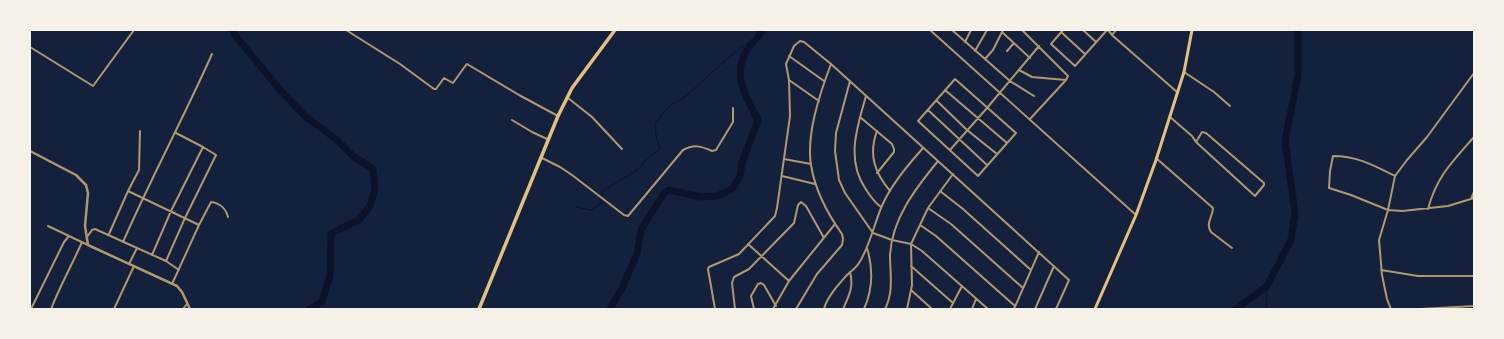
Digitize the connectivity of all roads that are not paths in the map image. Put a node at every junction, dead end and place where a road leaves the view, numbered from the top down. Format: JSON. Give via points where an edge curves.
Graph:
{"nodes":[{"id":1,"x":134,"y":30,"type":"edge"},
{"id":2,"x":346,"y":30,"type":"edge"},
{"id":3,"x":614,"y":30,"type":"edge"},
{"id":4,"x":930,"y":30,"type":"edge"},
{"id":5,"x":935,"y":30,"type":"edge"},
{"id":6,"x":952,"y":30,"type":"edge"},
{"id":7,"x":971,"y":30,"type":"edge"},
{"id":8,"x":987,"y":30,"type":"edge"},
{"id":9,"x":1022,"y":30,"type":"edge"},
{"id":10,"x":1083,"y":30,"type":"edge"},
{"id":11,"x":1107,"y":30,"type":"edge"},
{"id":12,"x":1116,"y":30,"type":"edge"},
{"id":13,"x":1192,"y":30,"type":"edge"},
{"id":14,"x":955,"y":31,"type":"edge"},
{"id":15,"x":1002,"y":31,"type":"edge"},
{"id":16,"x":1062,"y":31,"type":"edge"},
{"id":17,"x":933,"y":33,"type":"junction"},
{"id":18,"x":1112,"y":35,"type":"junction"},
{"id":19,"x":965,"y":42,"type":"junction"},
{"id":20,"x":1096,"y":42,"type":"junction"},
{"id":21,"x":1014,"y":43,"type":"junction"},
{"id":22,"x":1038,"y":46,"type":"junction"},
{"id":23,"x":30,"y":47,"type":"edge"},
{"id":24,"x":975,"y":51,"type":"junction"},
{"id":25,"x":1007,"y":51,"type":"dead end"},
{"id":26,"x":212,"y":54,"type":"dead end"},
{"id":27,"x":1085,"y":54,"type":"junction"},
{"id":28,"x":789,"y":56,"type":"junction"},
{"id":29,"x":1030,"y":58,"type":"junction"},
{"id":30,"x":985,"y":59,"type":"junction"},
{"id":31,"x":831,"y":64,"type":"junction"},
{"id":32,"x":1019,"y":70,"type":"junction"},
{"id":33,"x":1184,"y":72,"type":"junction"},
{"id":34,"x":1474,"y":74,"type":"edge"},
{"id":35,"x":789,"y":80,"type":"junction"},
{"id":36,"x":1066,"y":80,"type":"junction"},
{"id":37,"x":824,"y":81,"type":"junction"},
{"id":38,"x":850,"y":81,"type":"junction"},
{"id":39,"x":1010,"y":81,"type":"junction"},
{"id":40,"x":945,"y":90,"type":"junction"},
{"id":41,"x":1177,"y":92,"type":"junction"},
{"id":42,"x":1000,"y":93,"type":"junction"},
{"id":43,"x":866,"y":96,"type":"junction"},
{"id":44,"x":1034,"y":96,"type":"dead end"},
{"id":45,"x":567,"y":98,"type":"junction"},
{"id":46,"x":819,"y":101,"type":"junction"},
{"id":47,"x":937,"y":101,"type":"junction"},
{"id":48,"x":1230,"y":106,"type":"dead end"},
{"id":49,"x":733,"y":108,"type":"dead end"},
{"id":50,"x":987,"y":108,"type":"junction"},
{"id":51,"x":928,"y":110,"type":"junction"},
{"id":52,"x":558,"y":116,"type":"junction"},
{"id":53,"x":1169,"y":116,"type":"junction"},
{"id":54,"x":860,"y":117,"type":"junction"},
{"id":55,"x":977,"y":119,"type":"junction"},
{"id":56,"x":1030,"y":119,"type":"junction"},
{"id":57,"x":512,"y":120,"type":"dead end"},
{"id":58,"x":967,"y":130,"type":"junction"},
{"id":59,"x":140,"y":131,"type":"dead end"},
{"id":60,"x":877,"y":132,"type":"junction"},
{"id":61,"x":176,"y":133,"type":"junction"},
{"id":62,"x":1474,"y":136,"type":"edge"},
{"id":63,"x":547,"y":139,"type":"junction"},
{"id":64,"x":960,"y":139,"type":"junction"},
{"id":65,"x":1196,"y":142,"type":"junction"},
{"id":66,"x":1007,"y":143,"type":"junction"},
{"id":67,"x":203,"y":148,"type":"junction"},
{"id":68,"x":923,"y":148,"type":"junction"},
{"id":69,"x":622,"y":150,"type":"dead end"},
{"id":70,"x":950,"y":150,"type":"junction"},
{"id":71,"x":30,"y":151,"type":"edge"},
{"id":72,"x":997,"y":155,"type":"junction"},
{"id":73,"x":541,"y":158,"type":"junction"},
{"id":74,"x":784,"y":158,"type":"junction"},
{"id":75,"x":1156,"y":158,"type":"junction"},
{"id":76,"x":938,"y":161,"type":"junction"},
{"id":77,"x":811,"y":164,"type":"junction"},
{"id":78,"x":988,"y":165,"type":"junction"},
{"id":79,"x":877,"y":173,"type":"junction"},
{"id":80,"x":953,"y":174,"type":"junction"},
{"id":81,"x":782,"y":176,"type":"junction"},
{"id":82,"x":1395,"y":176,"type":"junction"},
{"id":83,"x":815,"y":184,"type":"junction"},
{"id":84,"x":128,"y":191,"type":"junction"},
{"id":85,"x":890,"y":191,"type":"junction"},
{"id":86,"x":939,"y":191,"type":"junction"},
{"id":87,"x":1474,"y":192,"type":"edge"},
{"id":88,"x":143,"y":198,"type":"junction"},
{"id":89,"x":1472,"y":199,"type":"edge"},
{"id":90,"x":881,"y":207,"type":"junction"},
{"id":91,"x":928,"y":208,"type":"junction"},
{"id":92,"x":1428,"y":209,"type":"junction"},
{"id":93,"x":1388,"y":210,"type":"junction"},
{"id":94,"x":171,"y":211,"type":"junction"},
{"id":95,"x":1136,"y":215,"type":"junction"},
{"id":96,"x":228,"y":217,"type":"dead end"},
{"id":97,"x":185,"y":218,"type":"junction"},
{"id":98,"x":835,"y":224,"type":"junction"},
{"id":99,"x":199,"y":225,"type":"junction"},
{"id":100,"x":920,"y":225,"type":"junction"},
{"id":101,"x":48,"y":226,"type":"dead end"},
{"id":102,"x":873,"y":233,"type":"junction"},
{"id":103,"x":109,"y":234,"type":"junction"},
{"id":104,"x":69,"y":236,"type":"junction"},
{"id":105,"x":87,"y":237,"type":"junction"},
{"id":106,"x":824,"y":238,"type":"junction"},
{"id":107,"x":892,"y":240,"type":"junction"},
{"id":108,"x":82,"y":242,"type":"junction"},
{"id":109,"x":123,"y":242,"type":"junction"},
{"id":110,"x":748,"y":244,"type":"junction"},
{"id":111,"x":911,"y":244,"type":"junction"},
{"id":112,"x":88,"y":245,"type":"junction"},
{"id":113,"x":867,"y":246,"type":"junction"},
{"id":114,"x":137,"y":248,"type":"junction"},
{"id":115,"x":1232,"y":248,"type":"dead end"},
{"id":116,"x":1039,"y":252,"type":"junction"},
{"id":117,"x":152,"y":255,"type":"junction"},
{"id":118,"x":761,"y":256,"type":"junction"},
{"id":119,"x":166,"y":261,"type":"junction"},
{"id":120,"x":129,"y":264,"type":"junction"},
{"id":121,"x":134,"y":266,"type":"junction"},
{"id":122,"x":911,"y":266,"type":"junction"},
{"id":123,"x":1054,"y":266,"type":"junction"},
{"id":124,"x":179,"y":270,"type":"junction"},
{"id":125,"x":1031,"y":270,"type":"junction"},
{"id":126,"x":1381,"y":270,"type":"junction"},
{"id":127,"x":850,"y":272,"type":"junction"},
{"id":128,"x":1474,"y":276,"type":"edge"},
{"id":129,"x":789,"y":281,"type":"junction"},
{"id":130,"x":172,"y":284,"type":"junction"},
{"id":131,"x":962,"y":286,"type":"junction"},
{"id":132,"x":1022,"y":288,"type":"junction"},
{"id":133,"x":911,"y":290,"type":"junction"},
{"id":134,"x":976,"y":299,"type":"junction"},
{"id":135,"x":188,"y":303,"type":"junction"},
{"id":136,"x":953,"y":303,"type":"junction"},
{"id":137,"x":776,"y":306,"type":"junction"},
{"id":138,"x":1474,"y":306,"type":"edge"},
{"id":139,"x":1014,"y":308,"type":"edge"},
{"id":140,"x":31,"y":309,"type":"edge"},
{"id":141,"x":51,"y":309,"type":"edge"},
{"id":142,"x":114,"y":309,"type":"edge"},
{"id":143,"x":183,"y":309,"type":"edge"},
{"id":144,"x":190,"y":309,"type":"edge"},
{"id":145,"x":479,"y":309,"type":"edge"},
{"id":146,"x":715,"y":309,"type":"edge"},
{"id":147,"x":735,"y":309,"type":"edge"},
{"id":148,"x":754,"y":309,"type":"edge"},
{"id":149,"x":773,"y":309,"type":"edge"},
{"id":150,"x":796,"y":309,"type":"edge"},
{"id":151,"x":824,"y":309,"type":"edge"},
{"id":152,"x":843,"y":309,"type":"edge"},
{"id":153,"x":864,"y":309,"type":"edge"},
{"id":154,"x":886,"y":309,"type":"edge"},
{"id":155,"x":907,"y":309,"type":"edge"},
{"id":156,"x":932,"y":309,"type":"edge"},
{"id":157,"x":950,"y":309,"type":"edge"},
{"id":158,"x":972,"y":309,"type":"edge"},
{"id":159,"x":988,"y":309,"type":"edge"},
{"id":160,"x":1035,"y":309,"type":"edge"},
{"id":161,"x":1056,"y":309,"type":"edge"},
{"id":162,"x":1095,"y":309,"type":"edge"},
{"id":163,"x":1391,"y":309,"type":"edge"},
{"id":164,"x":1421,"y":309,"type":"edge"}],
"edges":[{"from":1,"to":23,"type":"street","via":[[93,86]]},
{"from":2,"to":52,"type":"street","via":[[434,89],[444,78],[453,83],[467,64]]},
{"from":3,"to":45,"type":"main road"},
{"from":4,"to":17,"type":"street"},
{"from":5,"to":17,"type":"street"},
{"from":6,"to":14,"type":"street"},
{"from":7,"to":19,"type":"street"},
{"from":8,"to":24,"type":"street"},
{"from":9,"to":22,"type":"street"},
{"from":10,"to":20,"type":"street"},
{"from":11,"to":18,"type":"street"},
{"from":11,"to":20,"type":"street"},
{"from":12,"to":18,"type":"street"},
{"from":13,"to":33,"type":"main road"},
{"from":14,"to":19,"type":"street"},
{"from":15,"to":21,"type":"street"},
{"from":15,"to":30,"type":"street","via":[[993,50]]},
{"from":16,"to":27,"type":"street"},
{"from":16,"to":27,"type":"street","via":[[1051,44],[1075,66]]},
{"from":17,"to":42,"type":"street"},
{"from":18,"to":41,"type":"street"},
{"from":19,"to":24,"type":"street"},
{"from":20,"to":27,"type":"street"},
{"from":21,"to":25,"type":"street"},
{"from":21,"to":29,"type":"street"},
{"from":22,"to":29,"type":"street"},
{"from":22,"to":36,"type":"street","via":[[1068,76]]},
{"from":24,"to":30,"type":"street"},
{"from":26,"to":61,"type":"street"},
{"from":28,"to":31,"type":"street","via":[[797,42],[804,42]]},
{"from":28,"to":35,"type":"street","via":[[786,64]]},
{"from":28,"to":37,"type":"street"},
{"from":29,"to":32,"type":"street"},
{"from":30,"to":39,"type":"street"},
{"from":31,"to":37,"type":"street"},
{"from":31,"to":38,"type":"street"},
{"from":32,"to":36,"type":"street","via":[[1032,76]]},
{"from":32,"to":39,"type":"street"},
{"from":33,"to":41,"type":"main road"},
{"from":33,"to":48,"type":"street"},
{"from":34,"to":82,"type":"street"},
{"from":35,"to":46,"type":"street"},
{"from":35,"to":74,"type":"street","via":[[790,116]]},
{"from":36,"to":56,"type":"street"},
{"from":37,"to":46,"type":"street"},
{"from":38,"to":43,"type":"street"},
{"from":38,"to":102,"type":"street","via":[[836,133],[836,168],[845,193]]},
{"from":39,"to":42,"type":"street"},
{"from":39,"to":44,"type":"street"},
{"from":40,"to":47,"type":"street"},
{"from":40,"to":50,"type":"street","via":[[955,78]]},
{"from":40,"to":55,"type":"street"},
{"from":41,"to":53,"type":"main road"},
{"from":42,"to":50,"type":"street"},
{"from":42,"to":56,"type":"street"},
{"from":43,"to":54,"type":"street"},
{"from":43,"to":68,"type":"street"},
{"from":45,"to":52,"type":"main road"},
{"from":45,"to":69,"type":"street","via":[[592,117]]},
{"from":46,"to":77,"type":"street","via":[[812,132]]},
{"from":47,"to":51,"type":"street"},
{"from":47,"to":58,"type":"street"},
{"from":49,"to":73,"type":"street","via":[[733,122],[716,150],[691,145],[683,150],[628,216],[560,166]]},
{"from":50,"to":55,"type":"street"},
{"from":50,"to":66,"type":"street","via":[[1016,133]]},
{"from":51,"to":64,"type":"street"},
{"from":51,"to":70,"type":"street","via":[[918,121]]},
{"from":52,"to":63,"type":"main road"},
{"from":53,"to":65,"type":"street"},
{"from":53,"to":75,"type":"main road"},
{"from":54,"to":60,"type":"street"},
{"from":54,"to":90,"type":"street","via":[[854,151],[856,166],[862,183],[875,203]]},
{"from":55,"to":58,"type":"street"},
{"from":55,"to":66,"type":"street"},
{"from":56,"to":95,"type":"street"},
{"from":57,"to":63,"type":"street"},
{"from":58,"to":64,"type":"street"},
{"from":58,"to":72,"type":"street"},
{"from":59,"to":84,"type":"street","via":[[139,170]]},
{"from":60,"to":79,"type":"street","via":[[873,142]]},
{"from":60,"to":79,"type":"street","via":[[892,144],[894,149]]},
{"from":61,"to":67,"type":"street"},
{"from":61,"to":88,"type":"street"},
{"from":62,"to":92,"type":"street","via":[[1440,178]]},
{"from":63,"to":73,"type":"main road"},
{"from":64,"to":70,"type":"street"},
{"from":64,"to":78,"type":"street"},
{"from":65,"to":65,"type":"street","via":[[1255,196],[1264,186],[1264,183],[1211,136],[1202,132]]},
{"from":66,"to":72,"type":"street"},
{"from":67,"to":94,"type":"street"},
{"from":67,"to":97,"type":"street","via":[[216,155]]},
{"from":68,"to":76,"type":"street"},
{"from":68,"to":85,"type":"street"},
{"from":70,"to":78,"type":"street","via":[[978,176]]},
{"from":71,"to":105,"type":"street","via":[[73,173],[84,182],[88,192],[85,226]]},
{"from":72,"to":78,"type":"street"},
{"from":73,"to":145,"type":"main road"},
{"from":74,"to":77,"type":"street"},
{"from":74,"to":81,"type":"street"},
{"from":75,"to":95,"type":"main road"},
{"from":75,"to":115,"type":"street","via":[[1213,208],[1208,228]]},
{"from":76,"to":80,"type":"street"},
{"from":76,"to":107,"type":"street","via":[[912,194],[898,220]]},
{"from":77,"to":83,"type":"street"},
{"from":79,"to":85,"type":"street"},
{"from":80,"to":86,"type":"street"},
{"from":80,"to":116,"type":"street"},
{"from":81,"to":83,"type":"street"},
{"from":81,"to":110,"type":"street","via":[[775,216]]},
{"from":82,"to":93,"type":"street"},
{"from":82,"to":93,"type":"street","via":[[1358,158],[1333,156],[1329,188]]},
{"from":83,"to":98,"type":"street"},
{"from":84,"to":88,"type":"street"},
{"from":84,"to":103,"type":"street"},
{"from":85,"to":90,"type":"street"},
{"from":86,"to":91,"type":"street"},
{"from":86,"to":125,"type":"street"},
{"from":87,"to":89,"type":"street"},
{"from":88,"to":94,"type":"street"},
{"from":88,"to":109,"type":"street"},
{"from":89,"to":92,"type":"street"},
{"from":90,"to":102,"type":"street"},
{"from":91,"to":100,"type":"street"},
{"from":91,"to":132,"type":"street","via":[[950,224]]},
{"from":92,"to":93,"type":"street"},
{"from":93,"to":126,"type":"street","via":[[1379,240]]},
{"from":94,"to":97,"type":"street"},
{"from":94,"to":117,"type":"street"},
{"from":95,"to":162,"type":"main road"},
{"from":96,"to":99,"type":"street","via":[[220,205],[211,202]]},
{"from":97,"to":99,"type":"street"},
{"from":97,"to":119,"type":"street"},
{"from":98,"to":106,"type":"street"},
{"from":98,"to":150,"type":"street","via":[[842,234],[842,245],[817,274]]},
{"from":99,"to":124,"type":"street"},
{"from":100,"to":111,"type":"street"},
{"from":100,"to":139,"type":"street","via":[[936,236]]},
{"from":101,"to":104,"type":"street"},
{"from":102,"to":107,"type":"street"},
{"from":102,"to":113,"type":"street"},
{"from":103,"to":105,"type":"street","via":[[93,229]]},
{"from":103,"to":109,"type":"street"},
{"from":104,"to":108,"type":"street"},
{"from":104,"to":140,"type":"street"},
{"from":105,"to":112,"type":"street"},
{"from":106,"to":118,"type":"street","via":[[806,206],[801,202],[794,223]]},
{"from":106,"to":129,"type":"street"},
{"from":107,"to":111,"type":"street"},
{"from":107,"to":154,"type":"street","via":[[891,283]]},
{"from":108,"to":112,"type":"street"},
{"from":108,"to":141,"type":"street"},
{"from":109,"to":114,"type":"street"},
{"from":110,"to":118,"type":"street"},
{"from":110,"to":146,"type":"street","via":[[739,254],[709,267]]},
{"from":111,"to":122,"type":"street"},
{"from":111,"to":131,"type":"street"},
{"from":112,"to":120,"type":"street"},
{"from":113,"to":127,"type":"street","via":[[859,263]]},
{"from":113,"to":153,"type":"street","via":[[872,276]]},
{"from":114,"to":117,"type":"street"},
{"from":114,"to":120,"type":"street"},
{"from":116,"to":123,"type":"street"},
{"from":116,"to":125,"type":"street"},
{"from":117,"to":119,"type":"street"},
{"from":118,"to":129,"type":"street"},
{"from":118,"to":147,"type":"street","via":[[749,269],[734,277],[732,283]]},
{"from":119,"to":124,"type":"street"},
{"from":120,"to":121,"type":"street"},
{"from":121,"to":130,"type":"street"},
{"from":121,"to":142,"type":"street"},
{"from":122,"to":133,"type":"street"},
{"from":122,"to":136,"type":"street"},
{"from":123,"to":160,"type":"street"},
{"from":123,"to":161,"type":"street","via":[[1069,280]]},
{"from":124,"to":130,"type":"street"},
{"from":125,"to":132,"type":"street"},
{"from":126,"to":128,"type":"street","via":[[1418,276]]},
{"from":126,"to":163,"type":"street"},
{"from":127,"to":151,"type":"street"},
{"from":127,"to":152,"type":"street","via":[[853,280],[852,289]]},
{"from":129,"to":137,"type":"street"},
{"from":130,"to":135,"type":"street","via":[[182,292]]},
{"from":131,"to":134,"type":"street"},
{"from":131,"to":136,"type":"street"},
{"from":132,"to":139,"type":"street"},
{"from":133,"to":155,"type":"street"},
{"from":133,"to":156,"type":"street"},
{"from":134,"to":158,"type":"street"},
{"from":134,"to":159,"type":"street"},
{"from":135,"to":143,"type":"street"},
{"from":135,"to":144,"type":"street"},
{"from":136,"to":157,"type":"street"},
{"from":137,"to":148,"type":"street","via":[[761,283],[751,296]]},
{"from":137,"to":149,"type":"street"},
{"from":138,"to":164,"type":"street"}]}
